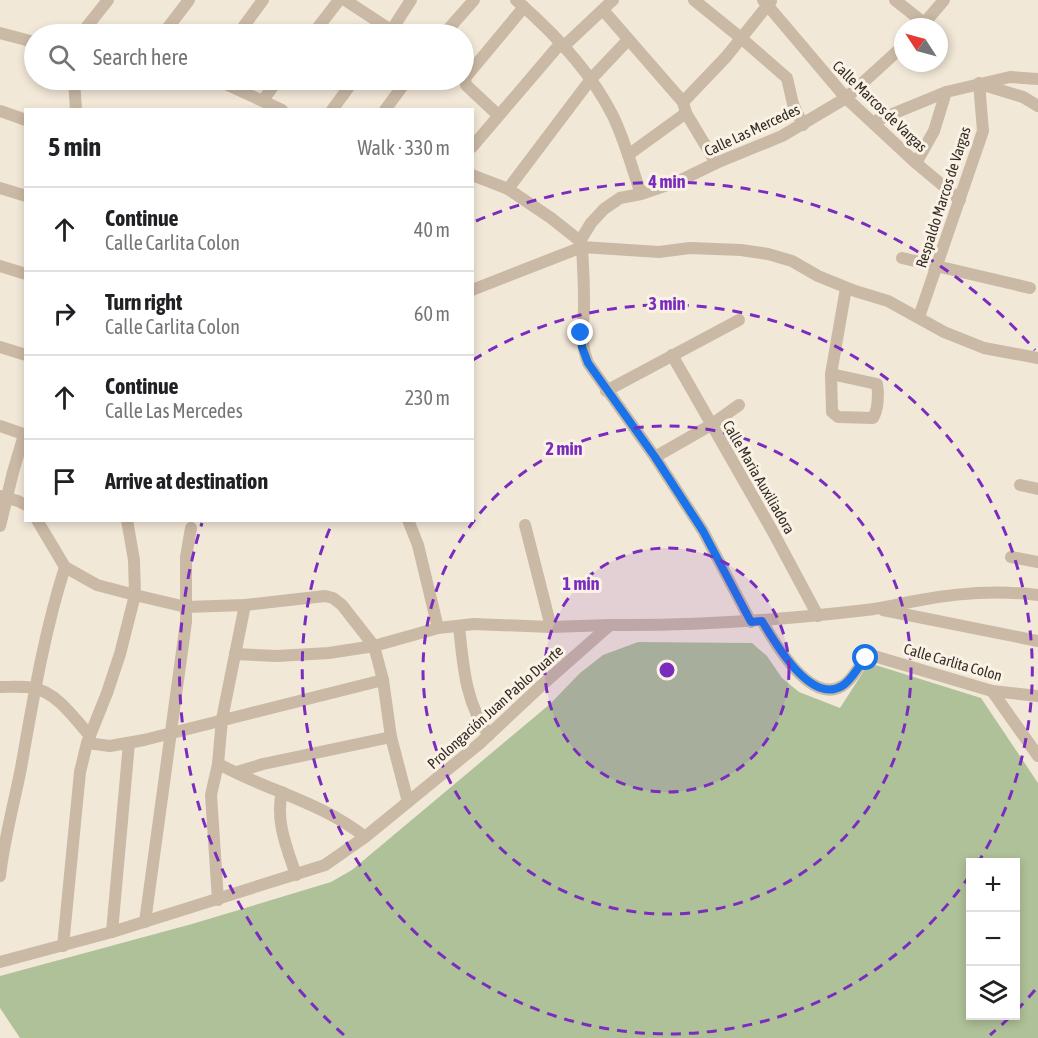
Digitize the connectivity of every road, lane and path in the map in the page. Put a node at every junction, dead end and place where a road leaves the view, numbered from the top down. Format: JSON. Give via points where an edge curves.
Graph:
{"nodes":[{"id":1,"x":108,"y":0,"type":"edge"},
{"id":2,"x":189,"y":0,"type":"edge"},
{"id":3,"x":263,"y":0,"type":"edge"},
{"id":4,"x":339,"y":0,"type":"edge"},
{"id":5,"x":345,"y":0,"type":"edge"},
{"id":6,"x":411,"y":0,"type":"edge"},
{"id":7,"x":474,"y":0,"type":"edge"},
{"id":8,"x":613,"y":0,"type":"edge"},
{"id":9,"x":694,"y":0,"type":"edge"},
{"id":10,"x":895,"y":0,"type":"edge"},
{"id":11,"x":944,"y":0,"type":"edge"},
{"id":12,"x":768,"y":2,"type":"edge"},
{"id":13,"x":520,"y":3,"type":"edge"},
{"id":14,"x":603,"y":10,"type":"junction"},
{"id":15,"x":914,"y":18,"type":"edge"},
{"id":16,"x":928,"y":18,"type":"edge"},
{"id":17,"x":89,"y":24,"type":"edge"},
{"id":18,"x":171,"y":24,"type":"edge"},
{"id":19,"x":245,"y":24,"type":"edge"},
{"id":20,"x":321,"y":24,"type":"edge"},
{"id":21,"x":379,"y":24,"type":"edge"},
{"id":22,"x":397,"y":24,"type":"edge"},
{"id":23,"x":453,"y":24,"type":"edge"},
{"id":24,"x":0,"y":33,"type":"edge"},
{"id":25,"x":741,"y":38,"type":"junction"},
{"id":26,"x":24,"y":39,"type":"edge"},
{"id":27,"x":628,"y":40,"type":"junction"},
{"id":28,"x":562,"y":46,"type":"junction"},
{"id":29,"x":894,"y":54,"type":"edge"},
{"id":30,"x":474,"y":66,"type":"edge"},
{"id":31,"x":591,"y":79,"type":"junction"},
{"id":32,"x":1038,"y":79,"type":"edge"},
{"id":33,"x":979,"y":83,"type":"junction"},
{"id":34,"x":75,"y":90,"type":"edge"},
{"id":35,"x":240,"y":90,"type":"edge"},
{"id":36,"x":270,"y":90,"type":"edge"},
{"id":37,"x":347,"y":90,"type":"edge"},
{"id":38,"x":400,"y":90,"type":"edge"},
{"id":39,"x":471,"y":90,"type":"edge"},
{"id":40,"x":946,"y":92,"type":"junction"},
{"id":41,"x":846,"y":98,"type":"junction"},
{"id":42,"x":263,"y":100,"type":"junction"},
{"id":43,"x":1038,"y":106,"type":"edge"},
{"id":44,"x":684,"y":107,"type":"junction"},
{"id":45,"x":76,"y":108,"type":"edge"},
{"id":46,"x":278,"y":108,"type":"edge"},
{"id":47,"x":333,"y":108,"type":"edge"},
{"id":48,"x":386,"y":108,"type":"edge"},
{"id":49,"x":0,"y":111,"type":"edge"},
{"id":50,"x":498,"y":115,"type":"junction"},
{"id":51,"x":24,"y":119,"type":"edge"},
{"id":52,"x":873,"y":122,"type":"junction"},
{"id":53,"x":803,"y":125,"type":"junction"},
{"id":54,"x":474,"y":145,"type":"edge"},
{"id":55,"x":628,"y":154,"type":"junction"},
{"id":56,"x":716,"y":163,"type":"junction"},
{"id":57,"x":916,"y":163,"type":"junction"},
{"id":58,"x":474,"y":176,"type":"edge"},
{"id":59,"x":0,"y":188,"type":"edge"},
{"id":60,"x":508,"y":189,"type":"junction"},
{"id":61,"x":641,"y":194,"type":"junction"},
{"id":62,"x":24,"y":195,"type":"edge"},
{"id":63,"x":960,"y":200,"type":"junction"},
{"id":64,"x":581,"y":244,"type":"junction"},
{"id":65,"x":902,"y":258,"type":"dead end"},
{"id":66,"x":0,"y":266,"type":"edge"},
{"id":67,"x":935,"y":267,"type":"junction"},
{"id":68,"x":24,"y":273,"type":"edge"},
{"id":69,"x":846,"y":288,"type":"junction"},
{"id":70,"x":1029,"y":288,"type":"dead end"},
{"id":71,"x":474,"y":289,"type":"edge"},
{"id":72,"x":919,"y":317,"type":"junction"},
{"id":73,"x":739,"y":320,"type":"dead end"},
{"id":74,"x":0,"y":347,"type":"edge"},
{"id":75,"x":24,"y":354,"type":"edge"},
{"id":76,"x":672,"y":355,"type":"junction"},
{"id":77,"x":1038,"y":358,"type":"edge"},
{"id":78,"x":831,"y":374,"type":"junction"},
{"id":79,"x":606,"y":391,"type":"junction"},
{"id":80,"x":739,"y":405,"type":"dead end"},
{"id":81,"x":711,"y":424,"type":"junction"},
{"id":82,"x":0,"y":426,"type":"edge"},
{"id":83,"x":24,"y":435,"type":"edge"},
{"id":84,"x":24,"y":438,"type":"edge"},
{"id":85,"x":655,"y":457,"type":"junction"},
{"id":86,"x":1020,"y":485,"type":"dead end"},
{"id":87,"x":1038,"y":489,"type":"edge"},
{"id":88,"x":3,"y":496,"type":"edge"},
{"id":89,"x":24,"y":503,"type":"edge"},
{"id":90,"x":38,"y":522,"type":"edge"},
{"id":91,"x":127,"y":522,"type":"edge"},
{"id":92,"x":409,"y":522,"type":"edge"},
{"id":93,"x":525,"y":525,"type":"dead end"},
{"id":94,"x":0,"y":526,"type":"edge"},
{"id":95,"x":191,"y":528,"type":"dead end"},
{"id":96,"x":1011,"y":557,"type":"dead end"},
{"id":97,"x":1038,"y":562,"type":"edge"},
{"id":98,"x":65,"y":567,"type":"junction"},
{"id":99,"x":135,"y":595,"type":"junction"},
{"id":100,"x":1038,"y":595,"type":"edge"},
{"id":101,"x":245,"y":605,"type":"junction"},
{"id":102,"x":186,"y":607,"type":"junction"},
{"id":103,"x":879,"y":609,"type":"junction"},
{"id":104,"x":818,"y":616,"type":"junction"},
{"id":105,"x":757,"y":621,"type":"junction"},
{"id":106,"x":610,"y":625,"type":"junction"},
{"id":107,"x":459,"y":626,"type":"junction"},
{"id":108,"x":551,"y":627,"type":"junction"},
{"id":109,"x":438,"y":628,"type":"junction"},
{"id":110,"x":1038,"y":641,"type":"edge"},
{"id":111,"x":374,"y":646,"type":"junction"},
{"id":112,"x":235,"y":654,"type":"junction"},
{"id":113,"x":383,"y":680,"type":"junction"},
{"id":114,"x":0,"y":687,"type":"edge"},
{"id":115,"x":34,"y":688,"type":"junction"},
{"id":116,"x":992,"y":691,"type":"junction"},
{"id":117,"x":1038,"y":696,"type":"edge"},
{"id":118,"x":222,"y":719,"type":"junction"},
{"id":119,"x":171,"y":733,"type":"junction"},
{"id":120,"x":489,"y":735,"type":"junction"},
{"id":121,"x":391,"y":737,"type":"junction"},
{"id":122,"x":88,"y":740,"type":"junction"},
{"id":123,"x":129,"y":743,"type":"junction"},
{"id":124,"x":1038,"y":756,"type":"edge"},
{"id":125,"x":218,"y":764,"type":"junction"},
{"id":126,"x":237,"y":772,"type":"junction"},
{"id":127,"x":282,"y":792,"type":"junction"},
{"id":128,"x":408,"y":802,"type":"junction"},
{"id":129,"x":365,"y":837,"type":"junction"},
{"id":130,"x":296,"y":875,"type":"junction"},
{"id":131,"x":0,"y":876,"type":"edge"},
{"id":132,"x":218,"y":900,"type":"junction"},
{"id":133,"x":145,"y":922,"type":"junction"},
{"id":134,"x":112,"y":932,"type":"junction"},
{"id":135,"x":63,"y":946,"type":"junction"},
{"id":136,"x":0,"y":962,"type":"edge"}],
"edges":[{"from":1,"to":17,"type":"street"},
{"from":2,"to":18,"type":"street"},
{"from":3,"to":19,"type":"street"},
{"from":4,"to":20,"type":"street"},
{"from":5,"to":21,"type":"street"},
{"from":6,"to":22,"type":"street"},
{"from":7,"to":23,"type":"street"},
{"from":8,"to":14,"type":"street"},
{"from":9,"to":25,"type":"street"},
{"from":10,"to":15,"type":"street"},
{"from":11,"to":16,"type":"street"},
{"from":12,"to":25,"type":"street"},
{"from":12,"to":41,"type":"street","name":"Calle Marcos de Vargas"},
{"from":13,"to":28,"type":"street"},
{"from":13,"to":30,"type":"street"},
{"from":14,"to":27,"type":"street"},
{"from":14,"to":28,"type":"street"},
{"from":24,"to":26,"type":"street"},
{"from":25,"to":44,"type":"street"},
{"from":25,"to":53,"type":"street","via":[[787,78]]},
{"from":27,"to":31,"type":"street"},
{"from":27,"to":44,"type":"street"},
{"from":28,"to":31,"type":"street"},
{"from":28,"to":50,"type":"street"},
{"from":29,"to":41,"type":"street","name":"Calle Las Mercedes"},
{"from":31,"to":55,"type":"street","via":[[613,116]]},
{"from":31,"to":60,"type":"street"},
{"from":32,"to":33,"type":"street","via":[[1010,77]]},
{"from":33,"to":40,"type":"street"},
{"from":33,"to":43,"type":"street"},
{"from":33,"to":63,"type":"street","name":"Respaldo Marcos de Vargas","via":[[983,131]]},
{"from":34,"to":45,"type":"street"},
{"from":35,"to":42,"type":"street"},
{"from":36,"to":42,"type":"street"},
{"from":37,"to":47,"type":"street"},
{"from":38,"to":48,"type":"street"},
{"from":39,"to":50,"type":"street"},
{"from":40,"to":52,"type":"street"},
{"from":40,"to":57,"type":"street","via":[[934,131]]},
{"from":41,"to":52,"type":"street","name":"Calle Marcos de Vargas"},
{"from":41,"to":53,"type":"street","name":"Calle Las Mercedes"},
{"from":42,"to":46,"type":"street"},
{"from":44,"to":55,"type":"street"},
{"from":44,"to":56,"type":"street"},
{"from":49,"to":51,"type":"street"},
{"from":50,"to":54,"type":"street"},
{"from":52,"to":57,"type":"street","name":"Calle Marcos de Vargas"},
{"from":53,"to":56,"type":"street","name":"Calle Las Mercedes"},
{"from":55,"to":61,"type":"street"},
{"from":56,"to":61,"type":"street","name":"Calle Las Mercedes"},
{"from":57,"to":63,"type":"street","name":"Calle Marcos de Vargas"},
{"from":58,"to":60,"type":"street"},
{"from":59,"to":62,"type":"street"},
{"from":60,"to":64,"type":"street"},
{"from":61,"to":64,"type":"street","name":"Calle Las Mercedes","via":[[620,198],[604,208]]},
{"from":63,"to":67,"type":"street","name":"Respaldo Marcos de Vargas"},
{"from":64,"to":69,"type":"street","via":[[659,252],[690,248],[768,254],[792,261]]},
{"from":64,"to":71,"type":"street"},
{"from":64,"to":79,"type":"street","via":[[585,301],[582,347]]},
{"from":65,"to":67,"type":"street"},
{"from":66,"to":68,"type":"street"},
{"from":67,"to":70,"type":"street"},
{"from":67,"to":72,"type":"street","name":"Respaldo Marcos de Vargas"},
{"from":69,"to":72,"type":"street","via":[[888,301]]},
{"from":69,"to":78,"type":"street"},
{"from":72,"to":77,"type":"street","via":[[984,348]]},
{"from":73,"to":76,"type":"street"},
{"from":74,"to":75,"type":"street"},
{"from":76,"to":79,"type":"street"},
{"from":76,"to":81,"type":"street","name":"Calle Maria Auxiliadora"},
{"from":78,"to":78,"type":"street","via":[[832,412],[838,417],[873,418],[877,384]]},
{"from":79,"to":85,"type":"street"},
{"from":80,"to":81,"type":"street"},
{"from":81,"to":85,"type":"street"},
{"from":81,"to":104,"type":"street","name":"Calle Maria Auxiliadora"},
{"from":82,"to":83,"type":"street"},
{"from":84,"to":88,"type":"street"},
{"from":85,"to":105,"type":"street"},
{"from":86,"to":87,"type":"street"},
{"from":88,"to":89,"type":"street"},
{"from":88,"to":94,"type":"street"},
{"from":90,"to":98,"type":"street"},
{"from":91,"to":99,"type":"street"},
{"from":92,"to":109,"type":"street"},
{"from":93,"to":108,"type":"street"},
{"from":95,"to":102,"type":"street","via":[[186,557]]},
{"from":96,"to":97,"type":"street"},
{"from":98,"to":99,"type":"street","via":[[97,585]]},
{"from":98,"to":115,"type":"street"},
{"from":99,"to":102,"type":"street"},
{"from":99,"to":122,"type":"street","via":[[108,693]]},
{"from":100,"to":103,"type":"street","via":[[953,595]]},
{"from":101,"to":102,"type":"street"},
{"from":101,"to":111,"type":"street","via":[[329,597],[342,605]]},
{"from":101,"to":112,"type":"street"},
{"from":102,"to":119,"type":"street"},
{"from":103,"to":104,"type":"street"},
{"from":103,"to":110,"type":"street"},
{"from":104,"to":105,"type":"street"},
{"from":105,"to":106,"type":"street","via":[[686,626]]},
{"from":105,"to":116,"type":"street","name":"Calle Carlita Colon","via":[[792,667],[819,688],[840,687],[866,658],[874,656]]},
{"from":106,"to":108,"type":"street"},
{"from":106,"to":120,"type":"street","name":"Prolongación Juan Pablo Duarte"},
{"from":107,"to":108,"type":"street"},
{"from":107,"to":109,"type":"street"},
{"from":107,"to":120,"type":"street","via":[[471,703]]},
{"from":109,"to":111,"type":"street"},
{"from":111,"to":112,"type":"street","via":[[277,656]]},
{"from":111,"to":113,"type":"street"},
{"from":112,"to":118,"type":"street"},
{"from":113,"to":118,"type":"street"},
{"from":113,"to":121,"type":"street"},
{"from":114,"to":115,"type":"street"},
{"from":115,"to":122,"type":"street","via":[[66,709]]},
{"from":115,"to":131,"type":"street"},
{"from":116,"to":117,"type":"street","name":"Calle Carlita Colon"},
{"from":116,"to":124,"type":"street"},
{"from":118,"to":119,"type":"street"},
{"from":118,"to":125,"type":"street"},
{"from":119,"to":123,"type":"street"},
{"from":119,"to":133,"type":"street"},
{"from":120,"to":128,"type":"street","name":"Prolongación Juan Pablo Duarte"},
{"from":121,"to":126,"type":"street"},
{"from":121,"to":128,"type":"street"},
{"from":122,"to":123,"type":"street","via":[[110,746]]},
{"from":122,"to":135,"type":"street","via":[[80,772]]},
{"from":123,"to":134,"type":"street"},
{"from":125,"to":126,"type":"street"},
{"from":125,"to":132,"type":"street","via":[[211,795]]},
{"from":126,"to":127,"type":"street"},
{"from":127,"to":129,"type":"street","via":[[339,819]]},
{"from":127,"to":130,"type":"street","via":[[279,813]]},
{"from":128,"to":129,"type":"street","name":"Prolongación Juan Pablo Duarte"},
{"from":129,"to":130,"type":"street","name":"Prolongación Juan Pablo Duarte","via":[[325,865]]},
{"from":130,"to":132,"type":"street","name":"Prolongación Juan Pablo Duarte"},
{"from":132,"to":133,"type":"street","name":"Prolongación Juan Pablo Duarte"},
{"from":133,"to":134,"type":"street","name":"Prolongación Juan Pablo Duarte"},
{"from":134,"to":135,"type":"street","name":"Prolongación Juan Pablo Duarte"},
{"from":135,"to":136,"type":"street","name":"Prolongación Juan Pablo Duarte"}]}
